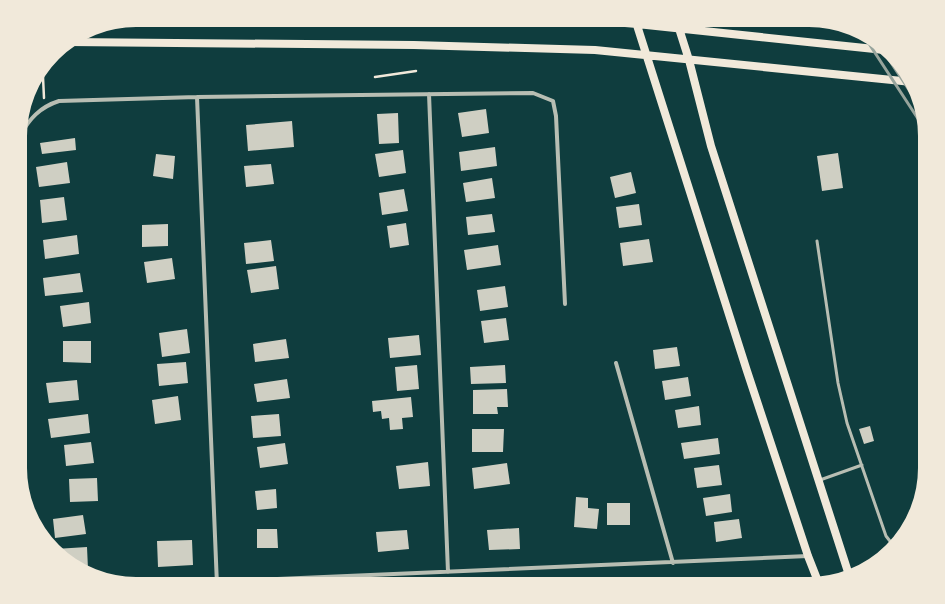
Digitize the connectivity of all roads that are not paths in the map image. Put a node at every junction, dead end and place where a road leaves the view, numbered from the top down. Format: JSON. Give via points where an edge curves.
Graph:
{"nodes":[{"id":1,"x":637,"y":26,"type":"edge"},
{"id":2,"x":667,"y":26,"type":"edge"},
{"id":3,"x":680,"y":28,"type":"junction"},
{"id":4,"x":79,"y":42,"type":"edge"},
{"id":5,"x":876,"y":49,"type":"edge"},
{"id":6,"x":646,"y":55,"type":"junction"},
{"id":7,"x":689,"y":60,"type":"junction"},
{"id":8,"x":904,"y":81,"type":"edge"},
{"id":9,"x":429,"y":94,"type":"junction"},
{"id":10,"x":197,"y":97,"type":"junction"},
{"id":11,"x":27,"y":125,"type":"edge"},
{"id":12,"x":817,"y":241,"type":"dead end"},
{"id":13,"x":565,"y":304,"type":"dead end"},
{"id":14,"x":616,"y":364,"type":"dead end"},
{"id":15,"x":862,"y":465,"type":"junction"},
{"id":16,"x":818,"y":480,"type":"junction"},
{"id":17,"x":890,"y":542,"type":"edge"},
{"id":18,"x":808,"y":556,"type":"junction"},
{"id":19,"x":673,"y":563,"type":"junction"},
{"id":20,"x":848,"y":571,"type":"edge"},
{"id":21,"x":448,"y":572,"type":"junction"},
{"id":22,"x":217,"y":578,"type":"edge"},
{"id":23,"x":322,"y":578,"type":"edge"},
{"id":24,"x":817,"y":578,"type":"edge"}],
"edges":[{"from":1,"to":6,"type":"main road"},
{"from":2,"to":3,"type":"main road"},
{"from":3,"to":5,"type":"main road"},
{"from":3,"to":7,"type":"main road"},
{"from":4,"to":6,"type":"main road","via":[[414,45],[595,50]]},
{"from":6,"to":7,"type":"main road"},
{"from":6,"to":18,"type":"main road"},
{"from":7,"to":8,"type":"main road"},
{"from":7,"to":16,"type":"main road","via":[[711,146]]},
{"from":9,"to":10,"type":"street"},
{"from":9,"to":13,"type":"street","via":[[533,93],[554,101]]},
{"from":9,"to":21,"type":"street"},
{"from":10,"to":11,"type":"street","via":[[59,101],[44,107]]},
{"from":10,"to":22,"type":"street"},
{"from":12,"to":15,"type":"lane","via":[[838,383],[847,423]]},
{"from":14,"to":19,"type":"street"},
{"from":15,"to":16,"type":"lane"},
{"from":15,"to":17,"type":"lane","via":[[886,536]]},
{"from":16,"to":20,"type":"main road"},
{"from":18,"to":19,"type":"street"},
{"from":18,"to":24,"type":"main road"},
{"from":19,"to":21,"type":"street"},
{"from":21,"to":23,"type":"street"}]}
